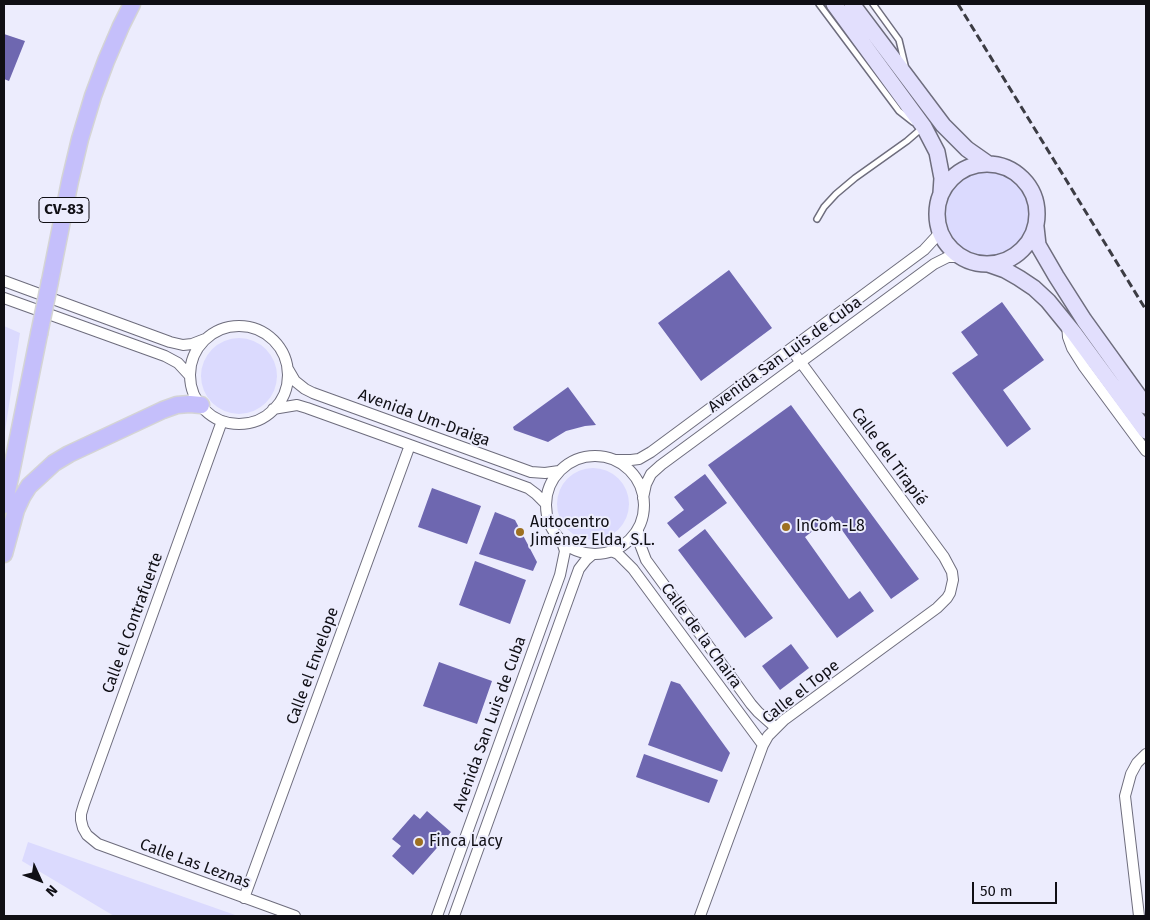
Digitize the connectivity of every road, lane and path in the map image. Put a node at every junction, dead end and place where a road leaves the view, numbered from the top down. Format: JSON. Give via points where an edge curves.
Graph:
{"nodes":[{"id":1,"x":132,"y":4,"type":"edge"},
{"id":2,"x":819,"y":4,"type":"edge"},
{"id":3,"x":834,"y":4,"type":"edge"},
{"id":4,"x":852,"y":4,"type":"edge"},
{"id":5,"x":873,"y":4,"type":"edge"},
{"id":6,"x":908,"y":80,"type":"junction"},
{"id":7,"x":924,"y":127,"type":"junction"},
{"id":8,"x":987,"y":163,"type":"junction"},
{"id":9,"x":941,"y":193,"type":"junction"},
{"id":10,"x":817,"y":218,"type":"dead end"},
{"id":11,"x":1036,"y":226,"type":"junction"},
{"id":12,"x":940,"y":230,"type":"junction"},
{"id":13,"x":962,"y":257,"type":"junction"},
{"id":14,"x":988,"y":264,"type":"junction"},
{"id":15,"x":4,"y":281,"type":"edge"},
{"id":16,"x":4,"y":298,"type":"edge"},
{"id":17,"x":1067,"y":323,"type":"junction"},
{"id":18,"x":206,"y":338,"type":"junction"},
{"id":19,"x":791,"y":349,"type":"junction"},
{"id":20,"x":801,"y":362,"type":"junction"},
{"id":21,"x":288,"y":370,"type":"junction"},
{"id":22,"x":190,"y":376,"type":"junction"},
{"id":23,"x":201,"y":405,"type":"junction"},
{"id":24,"x":1146,"y":406,"type":"edge"},
{"id":25,"x":273,"y":409,"type":"junction"},
{"id":26,"x":222,"y":420,"type":"junction"},
{"id":27,"x":1146,"y":431,"type":"edge"},
{"id":28,"x":410,"y":444,"type":"junction"},
{"id":29,"x":1146,"y":451,"type":"edge"},
{"id":30,"x":616,"y":460,"type":"junction"},
{"id":31,"x":560,"y":471,"type":"junction"},
{"id":32,"x":644,"y":498,"type":"junction"},
{"id":33,"x":546,"y":503,"type":"junction"},
{"id":34,"x":4,"y":506,"type":"edge"},
{"id":35,"x":638,"y":529,"type":"junction"},
{"id":36,"x":562,"y":542,"type":"junction"},
{"id":37,"x":611,"y":552,"type":"junction"},
{"id":38,"x":4,"y":554,"type":"edge"},
{"id":39,"x":593,"y":554,"type":"junction"},
{"id":40,"x":952,"y":586,"type":"joint"},
{"id":41,"x":776,"y":728,"type":"junction"},
{"id":42,"x":763,"y":745,"type":"junction"},
{"id":43,"x":1146,"y":754,"type":"edge"},
{"id":44,"x":87,"y":835,"type":"joint"},
{"id":45,"x":244,"y":898,"type":"junction"},
{"id":46,"x":295,"y":916,"type":"edge"},
{"id":47,"x":437,"y":916,"type":"edge"},
{"id":48,"x":454,"y":916,"type":"edge"},
{"id":49,"x":700,"y":916,"type":"edge"},
{"id":50,"x":1139,"y":916,"type":"edge"}],
"edges":[{"from":1,"to":34,"type":"main road","number":"CV-83","bridge":true,"via":[[106,61],[80,139]]},
{"from":2,"to":7,"type":"lane","via":[[899,112]]},
{"from":3,"to":7,"type":"street"},
{"from":4,"to":6,"type":"street"},
{"from":5,"to":6,"type":"lane","via":[[899,40]]},
{"from":6,"to":8,"type":"street","via":[[943,125]]},
{"from":7,"to":9,"type":"street","via":[[937,152]]},
{"from":7,"to":10,"type":"lane","via":[[836,194]]},
{"from":8,"to":9,"type":"street","via":[[960,172]]},
{"from":8,"to":11,"type":"street","via":[[1012,170],[1031,188],[1038,213]]},
{"from":9,"to":12,"type":"street","via":[[937,218]]},
{"from":11,"to":14,"type":"street","via":[[1023,249],[1013,257]]},
{"from":11,"to":24,"type":"street","via":[[1038,245],[1056,276]]},
{"from":12,"to":13,"type":"street","via":[[952,250]]},
{"from":12,"to":19,"type":"street","name":"Avenida San Luis de Cuba","via":[[924,250]]},
{"from":13,"to":14,"type":"street"},
{"from":13,"to":20,"type":"street","name":"Avenida San Luis de Cuba","via":[[948,257],[934,264]]},
{"from":14,"to":17,"type":"street","via":[[1005,270],[1034,288]]},
{"from":15,"to":18,"type":"street","via":[[170,342],[192,344]]},
{"from":16,"to":22,"type":"street","via":[[165,356],[178,363]]},
{"from":17,"to":27,"type":"street"},
{"from":17,"to":29,"type":"street","via":[[1072,348]]},
{"from":18,"to":21,"type":"street","via":[[236,326],[257,329],[281,349]]},
{"from":18,"to":22,"type":"street","via":[[195,354]]},
{"from":19,"to":20,"type":"street","name":"Calle del Tirapié"},
{"from":19,"to":30,"type":"street","name":"Avenida San Luis de Cuba","via":[[651,452],[639,459]]},
{"from":20,"to":32,"type":"street","name":"Avenida San Luis de Cuba","via":[[661,465],[646,484]]},
{"from":20,"to":40,"type":"street","name":"Calle del Tirapié","via":[[946,561],[952,572]]},
{"from":21,"to":25,"type":"street","via":[[285,391]]},
{"from":21,"to":31,"type":"street","name":"Avenida Um-Draiga","via":[[296,381],[313,393],[530,472]]},
{"from":22,"to":23,"type":"street","via":[[193,392]]},
{"from":23,"to":26,"type":"street","via":[[212,416]]},
{"from":23,"to":38,"type":"main road","via":[[177,405],[163,410],[54,463],[22,497]]},
{"from":25,"to":26,"type":"street","via":[[262,418],[249,422]]},
{"from":25,"to":28,"type":"street","name":"Avenida Um-Draiga","via":[[297,406]]},
{"from":26,"to":44,"type":"street","name":"Calle el Contrafuerte","via":[[84,804],[81,820]]},
{"from":28,"to":33,"type":"street","name":"Avenida Um-Draiga","via":[[528,488]]},
{"from":28,"to":45,"type":"street","name":"Calle el Envelope"},
{"from":30,"to":31,"type":"street","via":[[586,456]]},
{"from":30,"to":32,"type":"street","via":[[629,469]]},
{"from":31,"to":33,"type":"street","via":[[550,486]]},
{"from":32,"to":35,"type":"street"},
{"from":33,"to":36,"type":"street","via":[[552,530]]},
{"from":35,"to":37,"type":"street","via":[[626,543]]},
{"from":35,"to":41,"type":"street","name":"Calle de la Chaira","via":[[646,560],[751,704]]},
{"from":36,"to":39,"type":"street","via":[[582,553]]},
{"from":36,"to":47,"type":"street","name":"Avenida San Luis de Cuba","via":[[564,551],[560,575]]},
{"from":37,"to":39,"type":"street"},
{"from":37,"to":42,"type":"street","name":"Calle de la Chaira","via":[[618,554],[633,569]]},
{"from":39,"to":48,"type":"street","name":"Avenida San Luis de Cuba","via":[[579,569]]},
{"from":40,"to":41,"type":"street","name":"Calle el Tope","via":[[947,598],[937,608]]},
{"from":41,"to":42,"type":"street","name":"Calle el Tope"},
{"from":42,"to":49,"type":"street","name":"Calle el Tope"},
{"from":43,"to":50,"type":"street","via":[[1130,774],[1125,796]]},
{"from":44,"to":45,"type":"street","name":"Calle Las Leznas","via":[[103,846]]},
{"from":45,"to":46,"type":"street","name":"Calle Las Leznas"}]}
